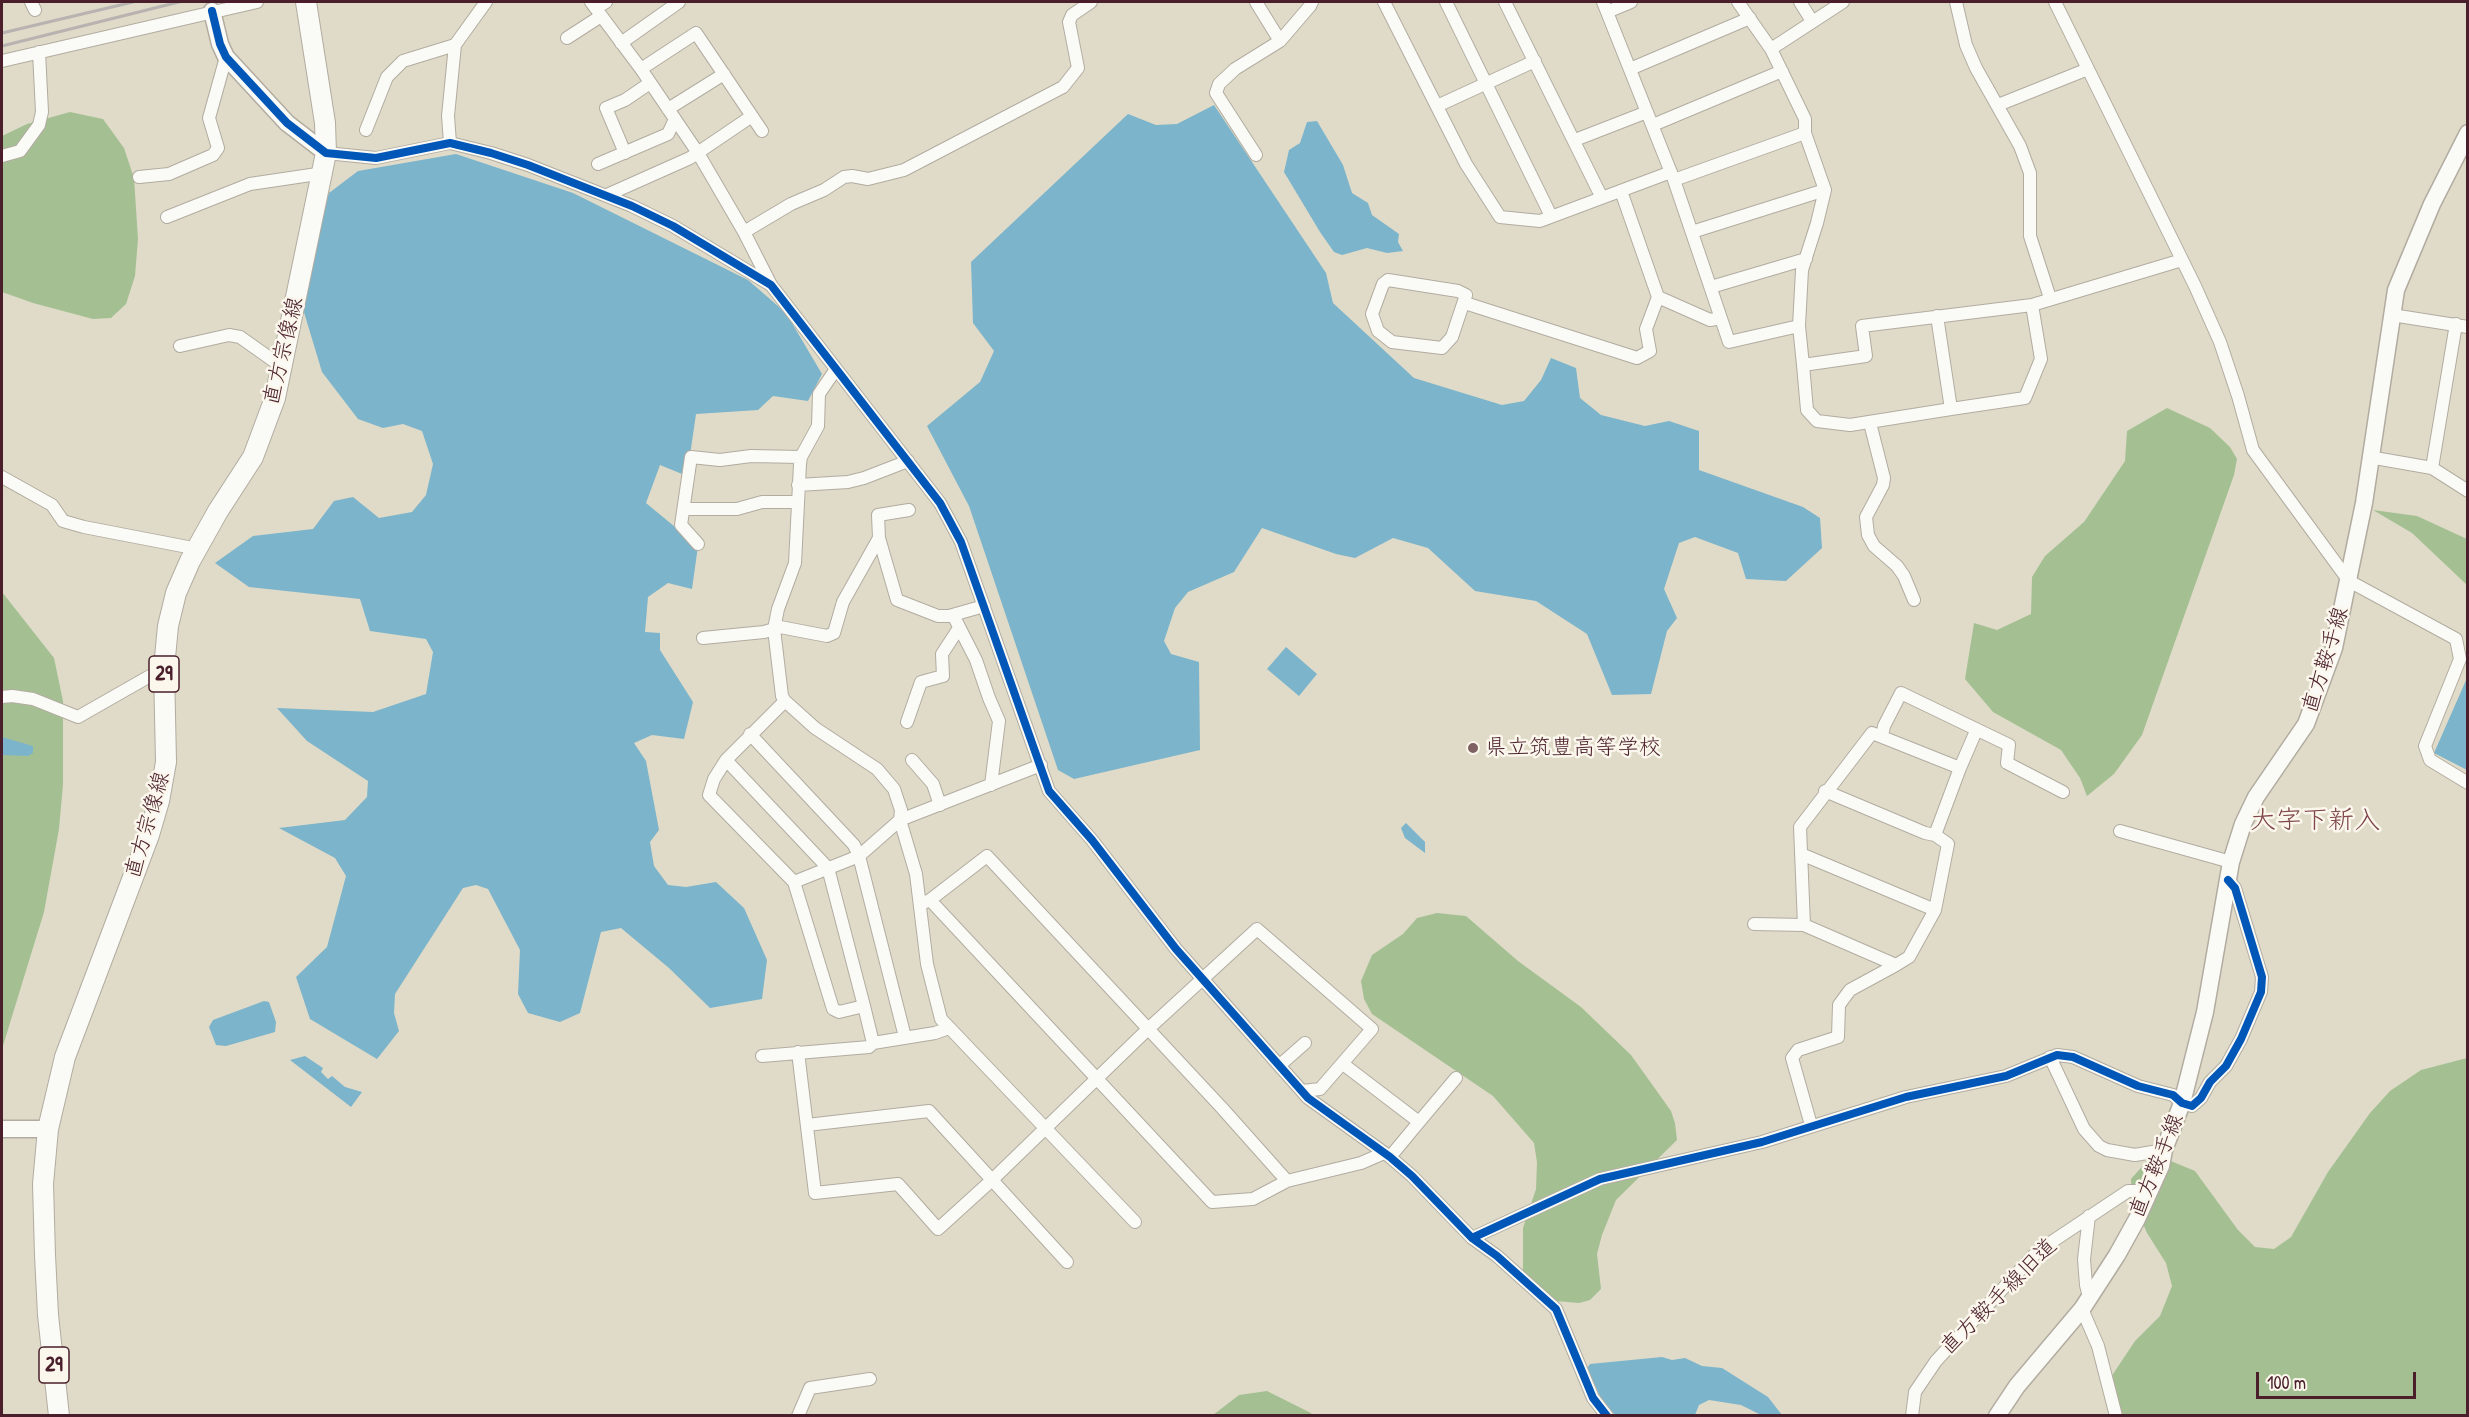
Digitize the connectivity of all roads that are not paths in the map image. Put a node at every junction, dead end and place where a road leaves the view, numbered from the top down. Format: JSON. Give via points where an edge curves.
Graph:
{"nodes":[{"id":1,"x":257,"y":2,"type":"edge"},
{"id":2,"x":306,"y":2,"type":"edge"},
{"id":3,"x":486,"y":2,"type":"edge"},
{"id":4,"x":680,"y":2,"type":"edge"},
{"id":5,"x":1091,"y":2,"type":"edge"},
{"id":6,"x":1256,"y":2,"type":"edge"},
{"id":7,"x":1312,"y":2,"type":"edge"},
{"id":8,"x":1384,"y":2,"type":"edge"},
{"id":9,"x":1446,"y":2,"type":"edge"},
{"id":10,"x":1505,"y":2,"type":"edge"},
{"id":11,"x":1631,"y":2,"type":"edge"},
{"id":12,"x":1738,"y":2,"type":"edge"},
{"id":13,"x":1800,"y":2,"type":"edge"},
{"id":14,"x":1843,"y":2,"type":"edge"},
{"id":15,"x":1956,"y":2,"type":"edge"},
{"id":16,"x":2055,"y":2,"type":"edge"},
{"id":17,"x":599,"y":7,"type":"edge"},
{"id":18,"x":1605,"y":7,"type":"edge"},
{"id":19,"x":212,"y":11,"type":"junction"},
{"id":20,"x":1750,"y":18,"type":"junction"},
{"id":21,"x":1812,"y":21,"type":"junction"},
{"id":22,"x":567,"y":38,"type":"dead end"},
{"id":23,"x":1280,"y":41,"type":"junction"},
{"id":24,"x":621,"y":43,"type":"junction"},
{"id":25,"x":455,"y":45,"type":"junction"},
{"id":26,"x":1770,"y":49,"type":"junction"},
{"id":27,"x":39,"y":52,"type":"junction"},
{"id":28,"x":226,"y":57,"type":"junction"},
{"id":29,"x":2,"y":61,"type":"edge"},
{"id":30,"x":1535,"y":61,"type":"junction"},
{"id":31,"x":641,"y":69,"type":"junction"},
{"id":32,"x":1630,"y":69,"type":"junction"},
{"id":33,"x":2088,"y":69,"type":"junction"},
{"id":34,"x":1782,"y":71,"type":"junction"},
{"id":35,"x":724,"y":74,"type":"junction"},
{"id":36,"x":650,"y":83,"type":"junction"},
{"id":37,"x":1487,"y":83,"type":"junction"},
{"id":38,"x":1998,"y":105,"type":"junction"},
{"id":39,"x":1437,"y":106,"type":"junction"},
{"id":40,"x":1647,"y":112,"type":"junction"},
{"id":41,"x":672,"y":114,"type":"junction"},
{"id":42,"x":752,"y":116,"type":"junction"},
{"id":43,"x":1653,"y":125,"type":"junction"},
{"id":44,"x":366,"y":130,"type":"dead end"},
{"id":45,"x":762,"y":131,"type":"dead end"},
{"id":46,"x":1804,"y":133,"type":"junction"},
{"id":47,"x":2468,"y":133,"type":"edge"},
{"id":48,"x":1575,"y":140,"type":"junction"},
{"id":49,"x":450,"y":143,"type":"junction"},
{"id":50,"x":326,"y":153,"type":"junction"},
{"id":51,"x":625,"y":153,"type":"junction"},
{"id":52,"x":698,"y":153,"type":"junction"},
{"id":53,"x":1256,"y":155,"type":"dead end"},
{"id":54,"x":2,"y":156,"type":"edge"},
{"id":55,"x":598,"y":164,"type":"dead end"},
{"id":56,"x":324,"y":173,"type":"junction"},
{"id":57,"x":1673,"y":176,"type":"junction"},
{"id":58,"x":139,"y":177,"type":"dead end"},
{"id":59,"x":1825,"y":190,"type":"junction"},
{"id":60,"x":1622,"y":191,"type":"junction"},
{"id":61,"x":607,"y":195,"type":"junction"},
{"id":62,"x":1601,"y":196,"type":"junction"},
{"id":63,"x":1551,"y":216,"type":"junction"},
{"id":64,"x":167,"y":217,"type":"dead end"},
{"id":65,"x":744,"y":232,"type":"junction"},
{"id":66,"x":1692,"y":232,"type":"junction"},
{"id":67,"x":1806,"y":258,"type":"junction"},
{"id":68,"x":2182,"y":260,"type":"junction"},
{"id":69,"x":771,"y":285,"type":"junction"},
{"id":70,"x":1711,"y":287,"type":"junction"},
{"id":71,"x":1658,"y":297,"type":"junction"},
{"id":72,"x":2050,"y":298,"type":"junction"},
{"id":73,"x":1465,"y":303,"type":"junction"},
{"id":74,"x":2032,"y":305,"type":"junction"},
{"id":75,"x":2392,"y":315,"type":"junction"},
{"id":76,"x":1937,"y":316,"type":"junction"},
{"id":77,"x":1721,"y":318,"type":"junction"},
{"id":78,"x":2462,"y":325,"type":"edge"},
{"id":79,"x":1799,"y":326,"type":"junction"},
{"id":80,"x":180,"y":346,"type":"dead end"},
{"id":81,"x":1803,"y":365,"type":"junction"},
{"id":82,"x":282,"y":366,"type":"junction"},
{"id":83,"x":836,"y":369,"type":"junction"},
{"id":84,"x":1951,"y":409,"type":"junction"},
{"id":85,"x":1870,"y":423,"type":"junction"},
{"id":86,"x":801,"y":457,"type":"junction"},
{"id":87,"x":2369,"y":457,"type":"junction"},
{"id":88,"x":908,"y":461,"type":"junction"},
{"id":89,"x":2432,"y":468,"type":"junction"},
{"id":90,"x":2,"y":477,"type":"edge"},
{"id":91,"x":798,"y":485,"type":"junction"},
{"id":92,"x":2468,"y":491,"type":"edge"},
{"id":93,"x":798,"y":502,"type":"junction"},
{"id":94,"x":684,"y":509,"type":"junction"},
{"id":95,"x":909,"y":510,"type":"dead end"},
{"id":96,"x":879,"y":538,"type":"junction"},
{"id":97,"x":698,"y":544,"type":"dead end"},
{"id":98,"x":198,"y":549,"type":"junction"},
{"id":99,"x":2349,"y":581,"type":"junction"},
{"id":100,"x":1914,"y":600,"type":"dead end"},
{"id":101,"x":984,"y":606,"type":"junction"},
{"id":102,"x":953,"y":615,"type":"junction"},
{"id":103,"x":775,"y":627,"type":"junction"},
{"id":104,"x":959,"y":628,"type":"junction"},
{"id":105,"x":703,"y":638,"type":"dead end"},
{"id":106,"x":164,"y":668,"type":"junction"},
{"id":107,"x":2,"y":698,"type":"edge"},
{"id":108,"x":785,"y":701,"type":"junction"},
{"id":109,"x":907,"y":722,"type":"dead end"},
{"id":110,"x":1976,"y":731,"type":"junction"},
{"id":111,"x":750,"y":734,"type":"junction"},
{"id":112,"x":1882,"y":736,"type":"junction"},
{"id":113,"x":726,"y":760,"type":"junction"},
{"id":114,"x":912,"y":760,"type":"dead end"},
{"id":115,"x":1041,"y":765,"type":"junction"},
{"id":116,"x":1960,"y":768,"type":"junction"},
{"id":117,"x":2468,"y":783,"type":"edge"},
{"id":118,"x":991,"y":785,"type":"junction"},
{"id":119,"x":1826,"y":791,"type":"junction"},
{"id":120,"x":2063,"y":792,"type":"dead end"},
{"id":121,"x":940,"y":805,"type":"junction"},
{"id":122,"x":900,"y":820,"type":"junction"},
{"id":123,"x":2120,"y":831,"type":"dead end"},
{"id":124,"x":1935,"y":835,"type":"junction"},
{"id":125,"x":1801,"y":854,"type":"junction"},
{"id":126,"x":859,"y":856,"type":"junction"},
{"id":127,"x":2231,"y":862,"type":"junction"},
{"id":128,"x":828,"y":868,"type":"junction"},
{"id":129,"x":2228,"y":880,"type":"junction"},
{"id":130,"x":795,"y":882,"type":"junction"},
{"id":131,"x":924,"y":902,"type":"junction"},
{"id":132,"x":1935,"y":910,"type":"junction"},
{"id":133,"x":1754,"y":924,"type":"dead end"},
{"id":134,"x":1804,"y":925,"type":"junction"},
{"id":135,"x":1896,"y":965,"type":"junction"},
{"id":136,"x":1202,"y":980,"type":"junction"},
{"id":137,"x":864,"y":1006,"type":"junction"},
{"id":138,"x":949,"y":1028,"type":"junction"},
{"id":139,"x":1148,"y":1029,"type":"junction"},
{"id":140,"x":905,"y":1037,"type":"junction"},
{"id":141,"x":1305,"y":1042,"type":"dead end"},
{"id":142,"x":873,"y":1043,"type":"junction"},
{"id":143,"x":798,"y":1052,"type":"junction"},
{"id":144,"x":762,"y":1056,"type":"dead end"},
{"id":145,"x":2050,"y":1057,"type":"junction"},
{"id":146,"x":1343,"y":1064,"type":"junction"},
{"id":147,"x":1280,"y":1065,"type":"junction"},
{"id":148,"x":1456,"y":1078,"type":"dead end"},
{"id":149,"x":1098,"y":1079,"type":"junction"},
{"id":150,"x":1302,"y":1091,"type":"junction"},
{"id":151,"x":2182,"y":1103,"type":"junction"},
{"id":152,"x":1419,"y":1122,"type":"junction"},
{"id":153,"x":807,"y":1125,"type":"junction"},
{"id":154,"x":1811,"y":1125,"type":"junction"},
{"id":155,"x":2,"y":1129,"type":"edge"},
{"id":156,"x":48,"y":1129,"type":"junction"},
{"id":157,"x":1045,"y":1129,"type":"junction"},
{"id":158,"x":2164,"y":1150,"type":"junction"},
{"id":159,"x":1387,"y":1155,"type":"junction"},
{"id":160,"x":992,"y":1180,"type":"junction"},
{"id":161,"x":1287,"y":1181,"type":"junction"},
{"id":162,"x":2147,"y":1196,"type":"junction"},
{"id":163,"x":2089,"y":1216,"type":"junction"},
{"id":164,"x":1135,"y":1222,"type":"dead end"},
{"id":165,"x":1472,"y":1238,"type":"junction"},
{"id":166,"x":1067,"y":1262,"type":"dead end"},
{"id":167,"x":2085,"y":1303,"type":"junction"},
{"id":168,"x":870,"y":1379,"type":"dead end"},
{"id":169,"x":59,"y":1416,"type":"edge"},
{"id":170,"x":798,"y":1416,"type":"edge"},
{"id":171,"x":1607,"y":1416,"type":"edge"},
{"id":172,"x":1912,"y":1416,"type":"edge"},
{"id":173,"x":1997,"y":1416,"type":"edge"},
{"id":174,"x":2116,"y":1416,"type":"edge"}],
"edges":[{"from":1,"to":19,"type":"street"},
{"from":2,"to":50,"type":"main road","name":"直方宗像線","number":"29"},
{"from":3,"to":25,"type":"street"},
{"from":4,"to":24,"type":"street"},
{"from":5,"to":65,"type":"street","via":[[1072,15],[1069,22],[1078,68],[1063,87],[904,170],[868,178],[844,177]]},
{"from":6,"to":23,"type":"street"},
{"from":7,"to":23,"type":"street"},
{"from":8,"to":39,"type":"street"},
{"from":9,"to":37,"type":"street"},
{"from":10,"to":30,"type":"street"},
{"from":11,"to":18,"type":"street"},
{"from":12,"to":20,"type":"street"},
{"from":13,"to":21,"type":"street"},
{"from":14,"to":21,"type":"street"},
{"from":15,"to":38,"type":"street","via":[[1966,45]]},
{"from":16,"to":33,"type":"street"},
{"from":17,"to":22,"type":"street"},
{"from":17,"to":24,"type":"street"},
{"from":18,"to":32,"type":"street"},
{"from":19,"to":27,"type":"street"},
{"from":19,"to":28,"type":"main road"},
{"from":20,"to":26,"type":"street"},
{"from":20,"to":32,"type":"street"},
{"from":21,"to":26,"type":"street"},
{"from":23,"to":53,"type":"street","via":[[1235,69],[1219,84],[1216,93]]},
{"from":24,"to":31,"type":"street"},
{"from":25,"to":44,"type":"street","via":[[403,61],[387,77]]},
{"from":25,"to":49,"type":"street","via":[[448,116]]},
{"from":26,"to":34,"type":"street"},
{"from":27,"to":29,"type":"street"},
{"from":27,"to":54,"type":"street","via":[[39,125],[20,151]]},
{"from":28,"to":50,"type":"main road","via":[[287,123]]},
{"from":28,"to":58,"type":"street","via":[[209,117],[218,148],[213,155],[169,174]]},
{"from":30,"to":37,"type":"street"},
{"from":30,"to":48,"type":"street"},
{"from":31,"to":35,"type":"street","via":[[696,33]]},
{"from":31,"to":36,"type":"street"},
{"from":32,"to":40,"type":"street"},
{"from":33,"to":38,"type":"street"},
{"from":33,"to":68,"type":"street"},
{"from":34,"to":43,"type":"street"},
{"from":34,"to":46,"type":"street","via":[[1804,119]]},
{"from":35,"to":41,"type":"street"},
{"from":35,"to":42,"type":"street"},
{"from":36,"to":41,"type":"street"},
{"from":36,"to":51,"type":"street","via":[[606,108]]},
{"from":37,"to":39,"type":"street"},
{"from":37,"to":63,"type":"street"},
{"from":38,"to":72,"type":"street","via":[[2030,173],[2030,236]]},
{"from":39,"to":63,"type":"street","via":[[1466,164],[1500,217],[1540,221]]},
{"from":40,"to":43,"type":"street"},
{"from":40,"to":48,"type":"street"},
{"from":41,"to":51,"type":"street","via":[[669,134]]},
{"from":41,"to":52,"type":"street"},
{"from":42,"to":45,"type":"street"},
{"from":42,"to":52,"type":"street"},
{"from":43,"to":57,"type":"street"},
{"from":46,"to":57,"type":"street"},
{"from":46,"to":59,"type":"street"},
{"from":47,"to":75,"type":"main road","name":"直方鞍手線","via":[[2404,268]]},
{"from":48,"to":62,"type":"street"},
{"from":49,"to":50,"type":"street","via":[[376,158]]},
{"from":49,"to":61,"type":"street","via":[[518,162]]},
{"from":50,"to":56,"type":"main road","name":"直方宗像線","number":"29"},
{"from":51,"to":55,"type":"street"},
{"from":52,"to":61,"type":"street"},
{"from":52,"to":65,"type":"street"},
{"from":56,"to":64,"type":"street","via":[[250,184]]},
{"from":56,"to":82,"type":"main road","name":"直方宗像線","number":"29"},
{"from":57,"to":60,"type":"street"},
{"from":57,"to":66,"type":"street"},
{"from":59,"to":66,"type":"street"},
{"from":59,"to":67,"type":"street"},
{"from":60,"to":62,"type":"street"},
{"from":60,"to":71,"type":"street"},
{"from":61,"to":69,"type":"street","via":[[673,226]]},
{"from":62,"to":63,"type":"street"},
{"from":65,"to":69,"type":"street"},
{"from":66,"to":70,"type":"street"},
{"from":67,"to":70,"type":"street"},
{"from":67,"to":79,"type":"street"},
{"from":68,"to":72,"type":"street"},
{"from":68,"to":99,"type":"street","via":[[2220,342],[2253,450]]},
{"from":69,"to":83,"type":"street"},
{"from":70,"to":77,"type":"street"},
{"from":71,"to":73,"type":"street","via":[[1646,329],[1650,351],[1637,358]]},
{"from":71,"to":77,"type":"street","via":[[1710,320]]},
{"from":72,"to":74,"type":"street"},
{"from":73,"to":73,"type":"street","via":[[1452,337],[1442,348],[1392,342],[1373,321],[1372,314],[1388,280],[1458,291],[1466,295]]},
{"from":74,"to":76,"type":"street"},
{"from":74,"to":84,"type":"street","via":[[2041,359],[2025,398]]},
{"from":75,"to":78,"type":"street"},
{"from":75,"to":87,"type":"main road","name":"直方鞍手線"},
{"from":76,"to":81,"type":"street","via":[[1862,326],[1866,356]]},
{"from":76,"to":84,"type":"street"},
{"from":77,"to":79,"type":"street","via":[[1729,342]]},
{"from":78,"to":89,"type":"street"},
{"from":79,"to":81,"type":"street"},
{"from":80,"to":82,"type":"street","via":[[229,335]]},
{"from":81,"to":85,"type":"street","via":[[1807,410],[1817,421]]},
{"from":82,"to":98,"type":"main road","name":"直方宗像線","number":"29","via":[[275,398],[253,457]]},
{"from":83,"to":86,"type":"street","via":[[819,394],[818,426]]},
{"from":83,"to":88,"type":"street"},
{"from":84,"to":85,"type":"street"},
{"from":85,"to":100,"type":"street","via":[[1884,478],[1866,517],[1868,536],[1900,571]]},
{"from":86,"to":91,"type":"street"},
{"from":86,"to":94,"type":"street","via":[[691,457]]},
{"from":87,"to":89,"type":"street"},
{"from":87,"to":99,"type":"main road","name":"直方鞍手線"},
{"from":88,"to":91,"type":"street","via":[[848,482]]},
{"from":88,"to":101,"type":"street","via":[[940,503],[962,542]]},
{"from":89,"to":92,"type":"street"},
{"from":90,"to":98,"type":"street","via":[[52,505],[63,521]]},
{"from":91,"to":93,"type":"street"},
{"from":93,"to":94,"type":"street"},
{"from":93,"to":103,"type":"street","via":[[795,563]]},
{"from":94,"to":97,"type":"street","via":[[681,525]]},
{"from":95,"to":96,"type":"street","via":[[878,515]]},
{"from":96,"to":102,"type":"street","via":[[897,600],[938,616]]},
{"from":96,"to":103,"type":"street","via":[[843,602],[834,633],[827,636]]},
{"from":98,"to":106,"type":"main road","name":"直方宗像線","number":"29","via":[[176,593]]},
{"from":99,"to":117,"type":"street","via":[[2456,639],[2460,658],[2425,746],[2430,760]]},
{"from":99,"to":127,"type":"main road","name":"直方鞍手線","via":[[2334,648],[2306,724],[2256,797]]},
{"from":101,"to":102,"type":"street"},
{"from":101,"to":115,"type":"street"},
{"from":102,"to":104,"type":"street"},
{"from":103,"to":105,"type":"street","via":[[764,632]]},
{"from":103,"to":108,"type":"street","via":[[777,668]]},
{"from":104,"to":109,"type":"street","via":[[942,654],[944,676],[921,682]]},
{"from":104,"to":118,"type":"street","via":[[999,721]]},
{"from":106,"to":107,"type":"street","via":[[78,717],[33,699]]},
{"from":106,"to":156,"type":"main road","name":"直方宗像線","number":"29","via":[[166,762],[159,801],[65,1057]]},
{"from":108,"to":111,"type":"street"},
{"from":108,"to":122,"type":"street","via":[[815,728],[877,769],[894,789]]},
{"from":110,"to":112,"type":"street","via":[[1901,693]]},
{"from":110,"to":116,"type":"street"},
{"from":110,"to":120,"type":"street","via":[[2009,745],[2007,763]]},
{"from":111,"to":113,"type":"street"},
{"from":111,"to":126,"type":"street","via":[[854,845]]},
{"from":112,"to":116,"type":"street"},
{"from":112,"to":119,"type":"street","via":[[1872,733]]},
{"from":113,"to":128,"type":"street"},
{"from":113,"to":130,"type":"street","via":[[709,795]]},
{"from":114,"to":121,"type":"street","via":[[933,784]]},
{"from":115,"to":118,"type":"street"},
{"from":115,"to":136,"type":"street","via":[[1049,791]]},
{"from":116,"to":124,"type":"street"},
{"from":118,"to":121,"type":"street"},
{"from":119,"to":124,"type":"street"},
{"from":119,"to":125,"type":"street","via":[[1800,826]]},
{"from":121,"to":122,"type":"street"},
{"from":122,"to":126,"type":"street"},
{"from":122,"to":131,"type":"street"},
{"from":123,"to":127,"type":"street"},
{"from":124,"to":132,"type":"street","via":[[1948,844]]},
{"from":125,"to":132,"type":"street"},
{"from":125,"to":134,"type":"street"},
{"from":126,"to":128,"type":"street"},
{"from":126,"to":140,"type":"street"},
{"from":127,"to":129,"type":"main road","name":"直方鞍手線"},
{"from":128,"to":130,"type":"street"},
{"from":128,"to":137,"type":"street"},
{"from":129,"to":151,"type":"main road","name":"直方鞍手線","via":[[2205,1012]]},
{"from":129,"to":151,"type":"street","via":[[2235,888],[2262,977],[2261,992],[2226,1066],[2197,1102],[2192,1106]]},
{"from":130,"to":137,"type":"street","via":[[832,1009],[839,1012]]},
{"from":131,"to":138,"type":"street","via":[[927,964],[941,1019]]},
{"from":131,"to":139,"type":"street","via":[[987,856]]},
{"from":131,"to":149,"type":"street"},
{"from":132,"to":135,"type":"street","via":[[1909,957]]},
{"from":133,"to":134,"type":"street"},
{"from":134,"to":135,"type":"street"},
{"from":135,"to":154,"type":"street","via":[[1850,990],[1839,1005],[1838,1037],[1798,1050],[1792,1058]]},
{"from":136,"to":139,"type":"street"},
{"from":136,"to":146,"type":"street","via":[[1257,929],[1372,1029]]},
{"from":136,"to":147,"type":"street"},
{"from":137,"to":142,"type":"street"},
{"from":138,"to":140,"type":"street"},
{"from":138,"to":157,"type":"street"},
{"from":139,"to":149,"type":"street"},
{"from":139,"to":161,"type":"street"},
{"from":140,"to":142,"type":"street"},
{"from":141,"to":147,"type":"street"},
{"from":142,"to":143,"type":"street","via":[[869,1047]]},
{"from":143,"to":144,"type":"street"},
{"from":143,"to":153,"type":"street"},
{"from":145,"to":151,"type":"street","via":[[2073,1057],[2138,1086],[2173,1095]]},
{"from":145,"to":154,"type":"street","via":[[2006,1076],[1906,1097]]},
{"from":145,"to":158,"type":"street","via":[[2084,1129],[2099,1146],[2135,1155]]},
{"from":146,"to":150,"type":"street","via":[[1320,1089]]},
{"from":146,"to":152,"type":"street"},
{"from":147,"to":150,"type":"street"},
{"from":148,"to":152,"type":"street"},
{"from":149,"to":157,"type":"street"},
{"from":149,"to":161,"type":"street","via":[[1212,1202],[1253,1199]]},
{"from":150,"to":159,"type":"street"},
{"from":151,"to":158,"type":"main road","name":"直方鞍手線"},
{"from":152,"to":159,"type":"street"},
{"from":153,"to":160,"type":"street","via":[[929,1111]]},
{"from":153,"to":160,"type":"street","via":[[815,1193],[898,1184],[938,1229]]},
{"from":154,"to":165,"type":"street","via":[[1762,1142],[1600,1179]]},
{"from":155,"to":156,"type":"main road"},
{"from":156,"to":169,"type":"main road","name":"直方宗像線","number":"29","via":[[43,1184],[45,1255]]},
{"from":157,"to":160,"type":"street"},
{"from":157,"to":164,"type":"street"},
{"from":158,"to":162,"type":"main road","name":"直方鞍手線"},
{"from":159,"to":161,"type":"street"},
{"from":159,"to":165,"type":"street"},
{"from":160,"to":166,"type":"street"},
{"from":162,"to":163,"type":"street","name":"直方鞍手線旧道","via":[[2127,1191]]},
{"from":162,"to":167,"type":"main road","name":"直方鞍手線","via":[[2117,1255]]},
{"from":163,"to":167,"type":"street","via":[[2084,1258]]},
{"from":163,"to":172,"type":"street","name":"直方鞍手線旧道","via":[[2033,1256],[1936,1360],[1915,1392]]},
{"from":165,"to":171,"type":"street","via":[[1556,1309],[1593,1398]]},
{"from":167,"to":173,"type":"main road","name":"直方鞍手線"},
{"from":167,"to":174,"type":"street"},
{"from":168,"to":170,"type":"street","via":[[810,1388]]}]}
